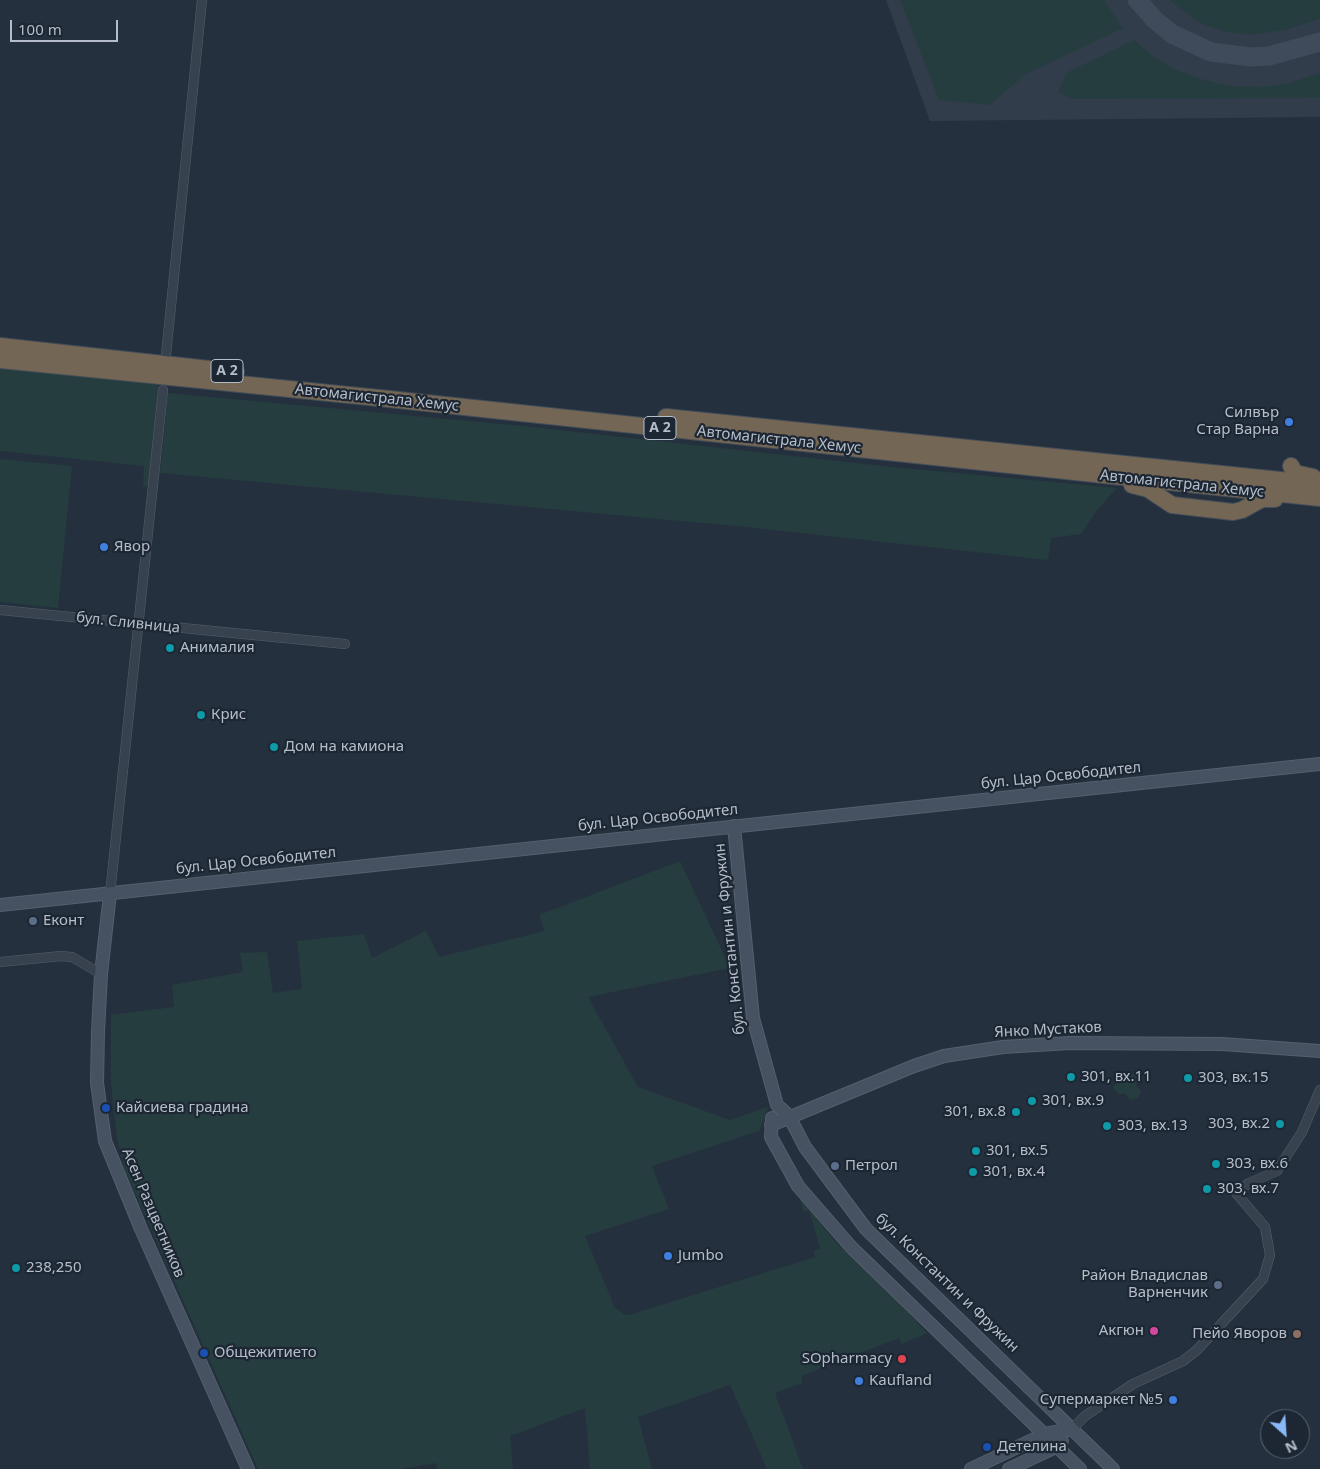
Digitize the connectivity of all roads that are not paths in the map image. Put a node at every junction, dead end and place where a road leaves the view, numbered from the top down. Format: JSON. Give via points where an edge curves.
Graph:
{"nodes":[{"id":1,"x":202,"y":0,"type":"edge"},
{"id":2,"x":0,"y":346,"type":"edge"},
{"id":3,"x":166,"y":355,"type":"dead end"},
{"id":4,"x":0,"y":360,"type":"edge"},
{"id":5,"x":162,"y":390,"type":"dead end"},
{"id":6,"x":1203,"y":459,"type":"dead end"},
{"id":7,"x":1291,"y":466,"type":"dead end"},
{"id":8,"x":1033,"y":468,"type":"junction"},
{"id":9,"x":1166,"y":468,"type":"junction"},
{"id":10,"x":1320,"y":478,"type":"edge"},
{"id":11,"x":1320,"y":484,"type":"edge"},
{"id":12,"x":1320,"y":498,"type":"edge"},
{"id":13,"x":1320,"y":504,"type":"edge"},
{"id":14,"x":0,"y":610,"type":"edge"},
{"id":15,"x":137,"y":624,"type":"junction"},
{"id":16,"x":345,"y":644,"type":"dead end"},
{"id":17,"x":1320,"y":764,"type":"edge"},
{"id":18,"x":734,"y":826,"type":"junction"},
{"id":19,"x":110,"y":894,"type":"junction"},
{"id":20,"x":0,"y":904,"type":"edge"},
{"id":21,"x":0,"y":962,"type":"edge"},
{"id":22,"x":101,"y":974,"type":"junction"},
{"id":23,"x":1320,"y":1051,"type":"edge"},
{"id":24,"x":1320,"y":1090,"type":"edge"},
{"id":25,"x":777,"y":1105,"type":"junction"},
{"id":26,"x":789,"y":1116,"type":"junction"},
{"id":27,"x":771,"y":1125,"type":"junction"},
{"id":28,"x":1024,"y":1415,"type":"junction"},
{"id":29,"x":1072,"y":1429,"type":"junction"},
{"id":30,"x":1045,"y":1434,"type":"junction"},
{"id":31,"x":1022,"y":1445,"type":"junction"},
{"id":32,"x":1058,"y":1446,"type":"junction"},
{"id":33,"x":248,"y":1469,"type":"edge"},
{"id":34,"x":971,"y":1469,"type":"edge"},
{"id":35,"x":1009,"y":1469,"type":"edge"},
{"id":36,"x":1080,"y":1469,"type":"edge"},
{"id":37,"x":1113,"y":1469,"type":"edge"}],
"edges":[{"from":1,"to":3,"type":"street"},
{"from":2,"to":9,"type":"highway","name":"Автомагистрала Хемус","number":"A 2"},
{"from":4,"to":8,"type":"highway","name":"Автомагистрала Хемус","number":"A 2"},
{"from":5,"to":15,"type":"street"},
{"from":6,"to":9,"type":"highway"},
{"from":7,"to":10,"type":"highway","via":[[1295,473]]},
{"from":8,"to":12,"type":"highway","name":"Автомагистрала Хемус","number":"A 2"},
{"from":8,"to":13,"type":"highway","via":[[1042,476],[1143,486],[1172,505],[1233,512],[1268,498]]},
{"from":9,"to":11,"type":"highway","name":"Автомагистрала Хемус","number":"A 2"},
{"from":14,"to":15,"type":"street","name":"бул. Сливница"},
{"from":15,"to":16,"type":"street","name":"бул. Сливница"},
{"from":15,"to":19,"type":"street"},
{"from":17,"to":18,"type":"street","name":"бул. Цар Освободител"},
{"from":18,"to":19,"type":"street","name":"бул. Цар Освободител"},
{"from":18,"to":25,"type":"street","name":"бул. Константин и Фружин","via":[[753,1018]]},
{"from":19,"to":20,"type":"street","name":"бул. Цар Освободител"},
{"from":19,"to":22,"type":"street","name":"Асен Разцветников"},
{"from":21,"to":22,"type":"street","via":[[72,957]]},
{"from":22,"to":33,"type":"street","name":"Асен Разцветников","via":[[97,1083],[106,1141],[141,1230]]},
{"from":23,"to":26,"type":"street","name":"Янко Мустаков","via":[[1222,1044],[1070,1043],[1003,1047],[944,1056]]},
{"from":24,"to":29,"type":"street","via":[[1302,1132],[1277,1171],[1249,1183],[1236,1193],[1264,1227],[1270,1255],[1263,1279],[1183,1361],[1133,1384],[1085,1416]]},
{"from":25,"to":26,"type":"street","name":"бул. Константин и Фружин"},
{"from":25,"to":27,"type":"street"},
{"from":26,"to":27,"type":"street","name":"Янко Мустаков"},
{"from":26,"to":29,"type":"street","name":"бул. Константин и Фружин","via":[[805,1147],[866,1228]]},
{"from":27,"to":28,"type":"street","via":[[771,1137],[798,1186],[851,1247]]},
{"from":28,"to":30,"type":"street"},
{"from":28,"to":31,"type":"street","via":[[1028,1429]]},
{"from":29,"to":30,"type":"street"},
{"from":29,"to":32,"type":"street"},
{"from":29,"to":37,"type":"street","name":"бул. Константин и Фружин"},
{"from":30,"to":31,"type":"street"},
{"from":30,"to":32,"type":"street"},
{"from":31,"to":34,"type":"street"},
{"from":32,"to":35,"type":"street"},
{"from":32,"to":36,"type":"street"}]}
